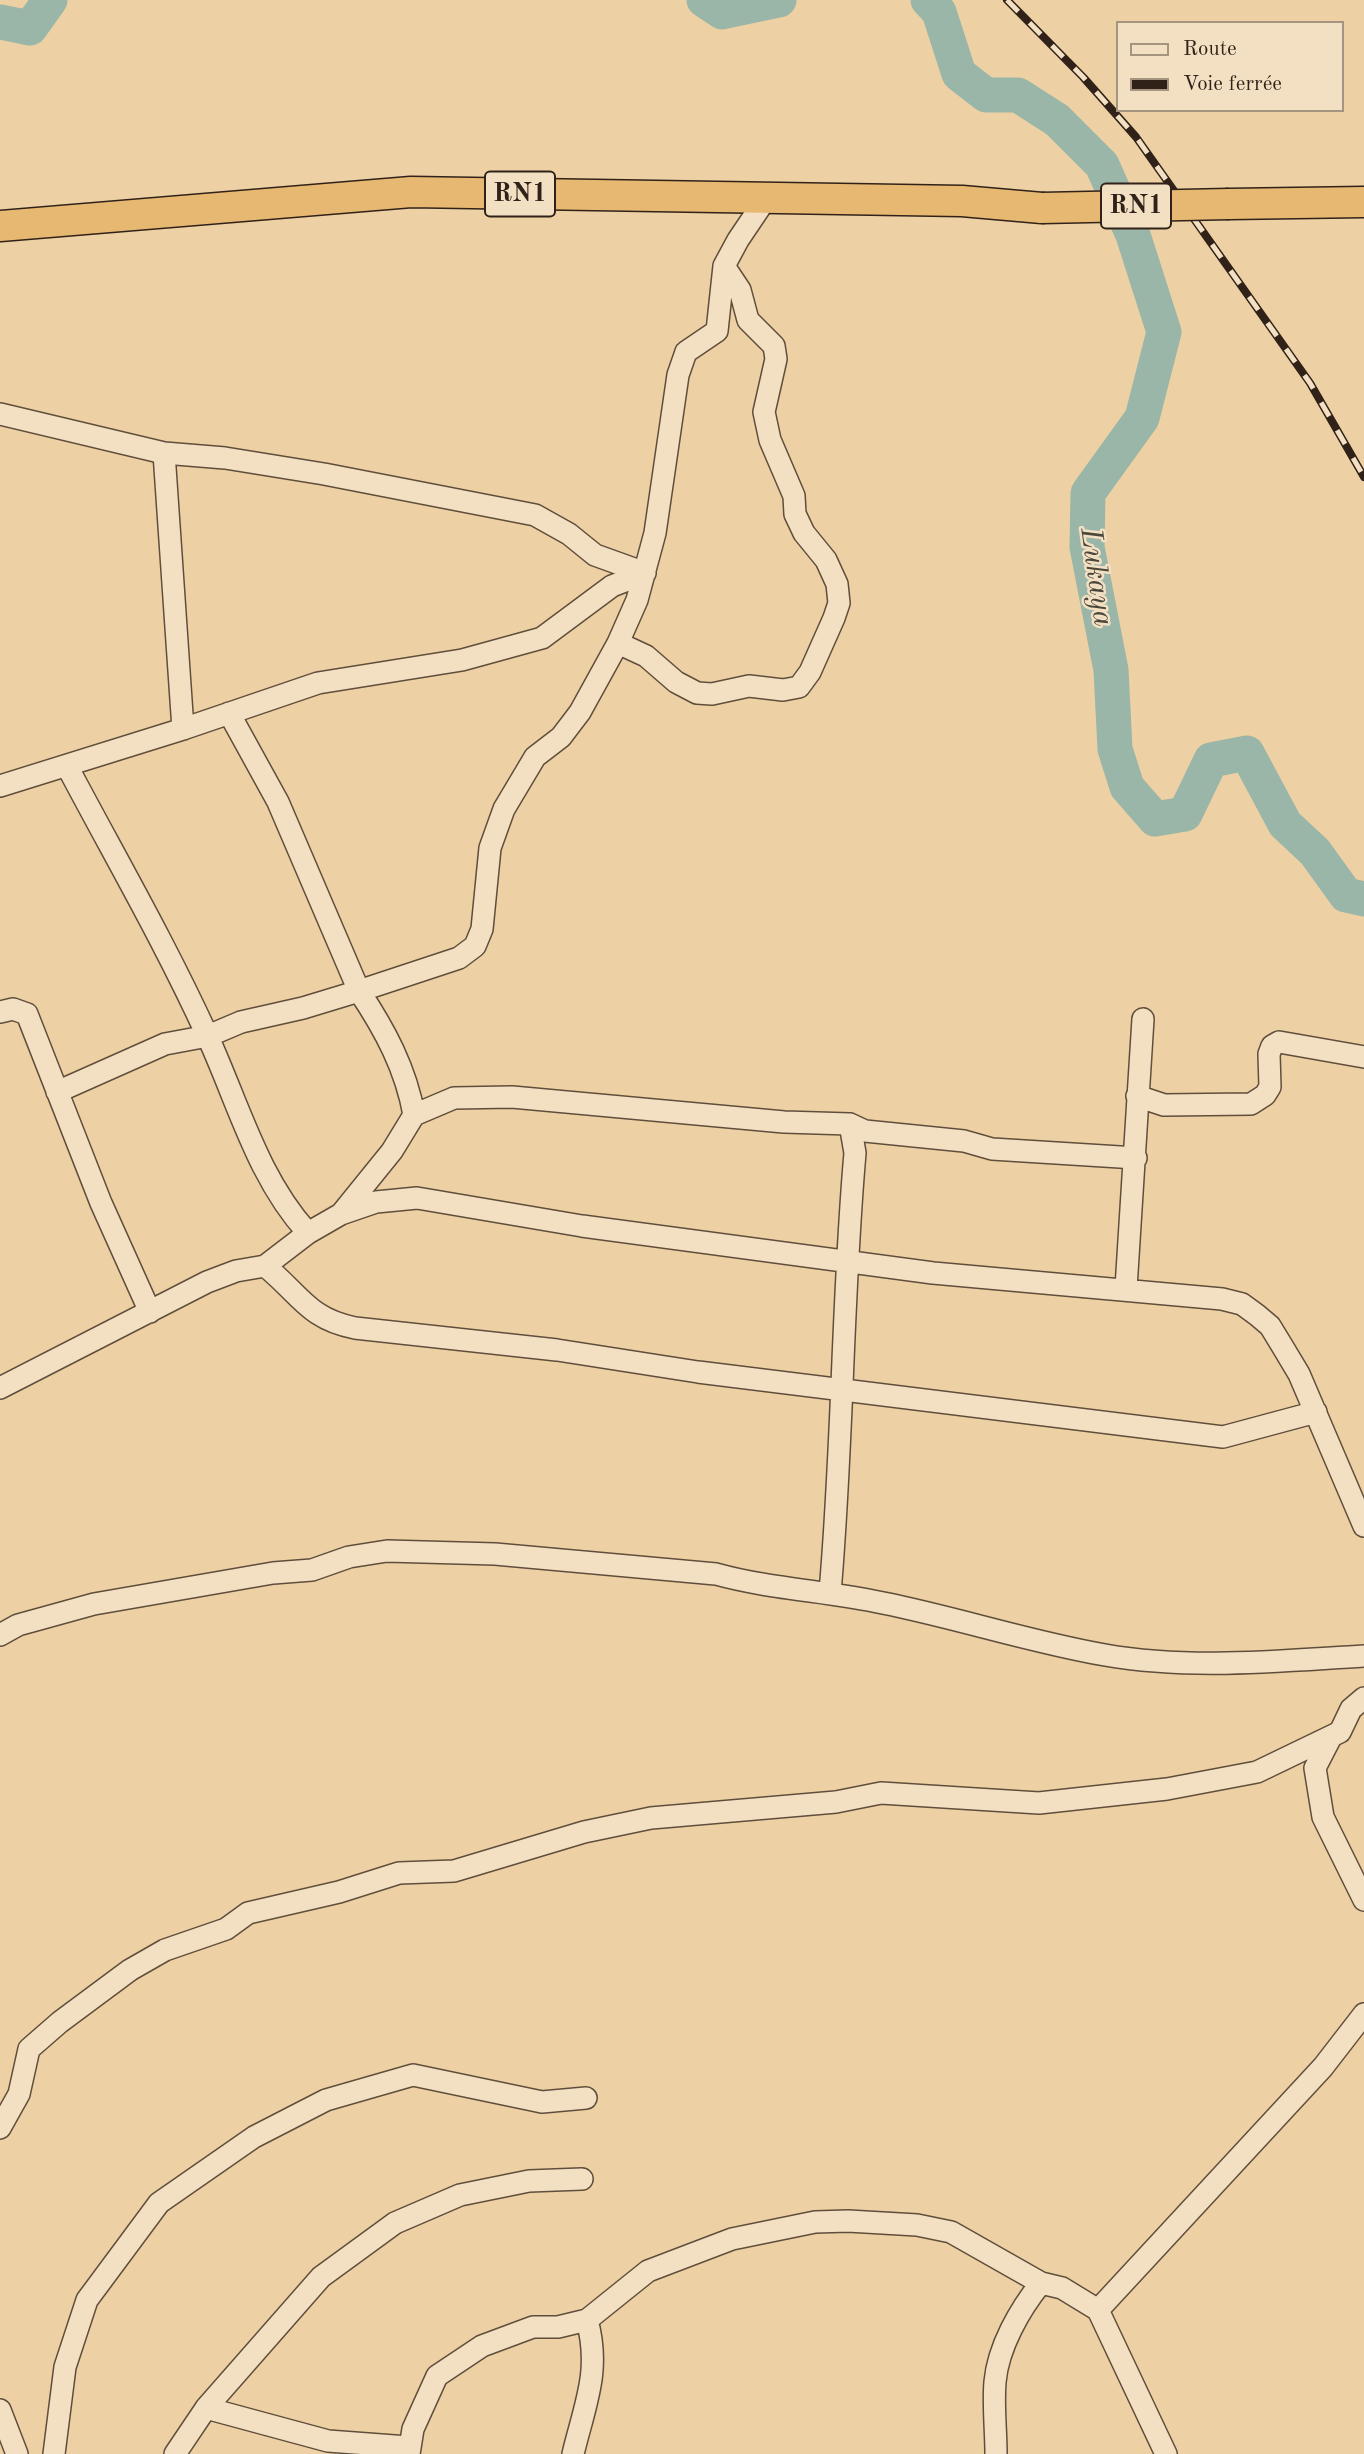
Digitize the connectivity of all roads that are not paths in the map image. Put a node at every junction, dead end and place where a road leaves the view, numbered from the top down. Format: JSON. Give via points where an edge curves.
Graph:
{"nodes":[{"id":1,"x":767,"y":197,"type":"junction"},
{"id":2,"x":1364,"y":202,"type":"edge"},
{"id":3,"x":0,"y":226,"type":"edge"},
{"id":4,"x":724,"y":266,"type":"junction"},
{"id":5,"x":0,"y":414,"type":"edge"},
{"id":6,"x":164,"y":453,"type":"junction"},
{"id":7,"x":645,"y":572,"type":"junction"},
{"id":8,"x":618,"y":643,"type":"junction"},
{"id":9,"x":229,"y":713,"type":"junction"},
{"id":10,"x":183,"y":729,"type":"junction"},
{"id":11,"x":67,"y":766,"type":"junction"},
{"id":12,"x":0,"y":786,"type":"edge"},
{"id":13,"x":359,"y":991,"type":"junction"},
{"id":14,"x":0,"y":1012,"type":"edge"},
{"id":15,"x":1143,"y":1018,"type":"dead end"},
{"id":16,"x":208,"y":1036,"type":"junction"},
{"id":17,"x":1364,"y":1057,"type":"edge"},
{"id":18,"x":58,"y":1092,"type":"junction"},
{"id":19,"x":1137,"y":1096,"type":"junction"},
{"id":20,"x":414,"y":1115,"type":"junction"},
{"id":21,"x":850,"y":1124,"type":"junction"},
{"id":22,"x":1136,"y":1158,"type":"junction"},
{"id":23,"x":341,"y":1214,"type":"junction"},
{"id":24,"x":308,"y":1233,"type":"junction"},
{"id":25,"x":848,"y":1261,"type":"junction"},
{"id":26,"x":265,"y":1265,"type":"junction"},
{"id":27,"x":1126,"y":1288,"type":"junction"},
{"id":28,"x":150,"y":1312,"type":"junction"},
{"id":29,"x":840,"y":1387,"type":"junction"},
{"id":30,"x":0,"y":1388,"type":"edge"},
{"id":31,"x":1316,"y":1412,"type":"junction"},
{"id":32,"x":1364,"y":1525,"type":"edge"},
{"id":33,"x":831,"y":1592,"type":"junction"},
{"id":34,"x":0,"y":1635,"type":"edge"},
{"id":35,"x":1364,"y":1656,"type":"edge"},
{"id":36,"x":1364,"y":1698,"type":"edge"},
{"id":37,"x":1331,"y":1737,"type":"junction"},
{"id":38,"x":1364,"y":1900,"type":"edge"},
{"id":39,"x":1364,"y":2014,"type":"edge"},
{"id":40,"x":586,"y":2098,"type":"dead end"},
{"id":41,"x":0,"y":2128,"type":"edge"},
{"id":42,"x":582,"y":2179,"type":"dead end"},
{"id":43,"x":1041,"y":2283,"type":"junction"},
{"id":44,"x":1098,"y":2310,"type":"junction"},
{"id":45,"x":587,"y":2320,"type":"junction"},
{"id":46,"x":206,"y":2408,"type":"junction"},
{"id":47,"x":0,"y":2410,"type":"edge"},
{"id":48,"x":408,"y":2451,"type":"edge"},
{"id":49,"x":18,"y":2454,"type":"edge"},
{"id":50,"x":54,"y":2454,"type":"edge"},
{"id":51,"x":175,"y":2454,"type":"edge"},
{"id":52,"x":573,"y":2454,"type":"edge"},
{"id":53,"x":996,"y":2454,"type":"edge"},
{"id":54,"x":1166,"y":2454,"type":"edge"}],
"edges":[{"from":1,"to":2,"type":"highway","number":"RN1","bridge":true,"via":[[962,201],[1042,208]]},
{"from":1,"to":3,"type":"highway","number":"RN1","via":[[411,192]]},
{"from":1,"to":4,"type":"street"},
{"from":4,"to":7,"type":"street","via":[[717,331],[686,352],[678,375]]},
{"from":4,"to":8,"type":"street","via":[[740,289],[748,320],[774,346],[776,359],[764,412],[770,440],[794,496],[795,514],[826,560],[837,584],[839,603],[810,672],[799,687],[783,690],[749,686],[697,693],[646,656]]},
{"from":5,"to":6,"type":"street"},
{"from":6,"to":7,"type":"street","via":[[324,474],[535,515],[594,555]]},
{"from":6,"to":10,"type":"street"},
{"from":7,"to":8,"type":"street"},
{"from":7,"to":9,"type":"street","via":[[612,586],[542,638],[463,660],[318,683]]},
{"from":8,"to":13,"type":"street","via":[[580,712],[561,737],[535,757],[505,809],[490,848],[482,929],[475,946],[458,958]]},
{"from":9,"to":10,"type":"street"},
{"from":9,"to":13,"type":"street","via":[[278,802]]},
{"from":10,"to":11,"type":"street"},
{"from":11,"to":12,"type":"street"},
{"from":11,"to":16,"type":"street","via":[[159,934]]},
{"from":13,"to":16,"type":"street","via":[[241,1022]]},
{"from":13,"to":20,"type":"street","via":[[409,1083]]},
{"from":14,"to":18,"type":"street","via":[[13,1009],[27,1014]]},
{"from":15,"to":19,"type":"street"},
{"from":16,"to":18,"type":"street","via":[[165,1044]]},
{"from":16,"to":24,"type":"street","via":[[268,1178]]},
{"from":17,"to":19,"type":"street","via":[[1279,1042],[1269,1054],[1270,1087],[1251,1104],[1164,1105]]},
{"from":18,"to":28,"type":"street"},
{"from":19,"to":22,"type":"street"},
{"from":20,"to":21,"type":"street","via":[[454,1098],[512,1097]]},
{"from":20,"to":23,"type":"street","via":[[392,1152]]},
{"from":21,"to":22,"type":"street","via":[[865,1131],[964,1141],[992,1149]]},
{"from":21,"to":25,"type":"street","via":[[855,1153]]},
{"from":22,"to":27,"type":"street"},
{"from":23,"to":24,"type":"street"},
{"from":23,"to":25,"type":"street","via":[[376,1202],[417,1198],[582,1226]]},
{"from":24,"to":26,"type":"street"},
{"from":25,"to":27,"type":"street","via":[[989,1279]]},
{"from":25,"to":29,"type":"street"},
{"from":26,"to":28,"type":"street","via":[[207,1282]]},
{"from":26,"to":29,"type":"street","via":[[330,1323]]},
{"from":27,"to":31,"type":"street","via":[[1242,1304],[1270,1326]]},
{"from":28,"to":30,"type":"street"},
{"from":29,"to":31,"type":"street","via":[[1223,1437]]},
{"from":29,"to":33,"type":"street","via":[[840,1484]]},
{"from":31,"to":32,"type":"street"},
{"from":33,"to":34,"type":"street","via":[[609,1563],[387,1551],[349,1557],[312,1570],[94,1604],[18,1625]]},
{"from":33,"to":35,"type":"street","via":[[1107,1655],[1209,1665]]},
{"from":36,"to":37,"type":"street","via":[[1351,1709],[1340,1732]]},
{"from":37,"to":38,"type":"street","via":[[1315,1768],[1323,1817]]},
{"from":37,"to":41,"type":"street","via":[[1257,1772],[1100,1798],[1038,1803],[881,1793],[826,1803],[651,1818],[584,1832],[454,1871],[399,1873],[248,1913],[226,1929],[165,1950],[130,1970],[29,2049],[19,2094]]},
{"from":39,"to":44,"type":"street","via":[[1323,2067]]},
{"from":40,"to":50,"type":"street","via":[[542,2102],[413,2074],[326,2100],[254,2137],[159,2203],[87,2300],[65,2367]]},
{"from":42,"to":46,"type":"street","via":[[529,2180],[460,2195],[395,2222],[321,2277]]},
{"from":43,"to":44,"type":"street","via":[[1062,2288]]},
{"from":43,"to":45,"type":"street","via":[[951,2232],[917,2225],[815,2222],[732,2239],[648,2271]]},
{"from":43,"to":53,"type":"street","via":[[999,2358]]},
{"from":44,"to":54,"type":"street"},
{"from":45,"to":48,"type":"street","via":[[505,2335],[437,2376]]},
{"from":45,"to":52,"type":"street","via":[[595,2365]]},
{"from":46,"to":48,"type":"street","via":[[328,2441]]},
{"from":46,"to":51,"type":"street"},
{"from":47,"to":49,"type":"street"}]}
